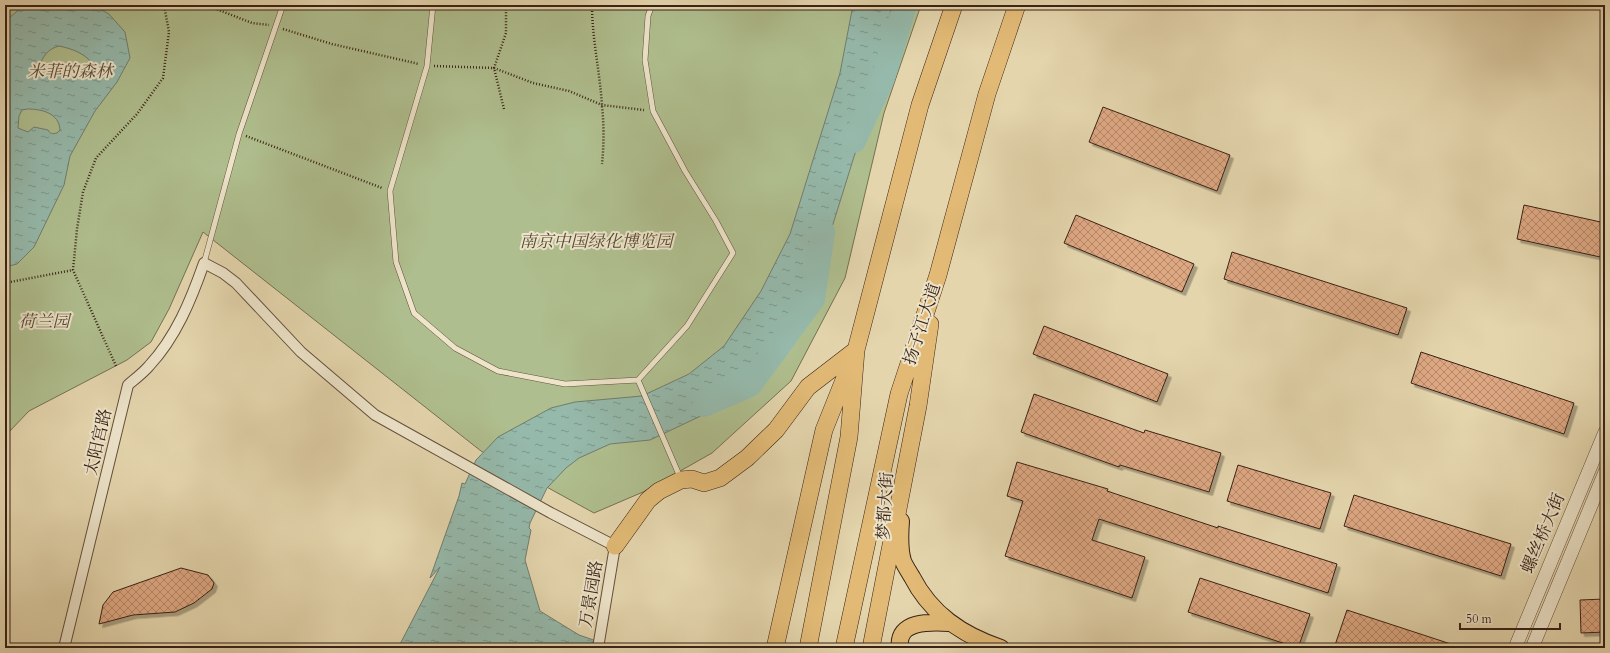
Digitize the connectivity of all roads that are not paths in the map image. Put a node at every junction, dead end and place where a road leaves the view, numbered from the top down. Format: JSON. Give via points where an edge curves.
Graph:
{"nodes":[{"id":1,"x":284,"y":5,"type":"edge"},
{"id":2,"x":433,"y":5,"type":"edge"},
{"id":3,"x":652,"y":5,"type":"edge"},
{"id":4,"x":954,"y":5,"type":"edge"},
{"id":5,"x":1017,"y":5,"type":"edge"},
{"id":6,"x":204,"y":263,"type":"junction"},
{"id":7,"x":938,"y":275,"type":"junction"},
{"id":8,"x":856,"y":350,"type":"junction"},
{"id":9,"x":638,"y":380,"type":"junction"},
{"id":10,"x":1605,"y":432,"type":"edge"},
{"id":11,"x":906,"y":462,"type":"junction"},
{"id":12,"x":1605,"y":472,"type":"edge"},
{"id":13,"x":681,"y":480,"type":"junction"},
{"id":14,"x":615,"y":546,"type":"junction"},
{"id":15,"x":950,"y":623,"type":"junction"},
{"id":16,"x":64,"y":648,"type":"edge"},
{"id":17,"x":598,"y":648,"type":"edge"},
{"id":18,"x":775,"y":648,"type":"edge"},
{"id":19,"x":808,"y":648,"type":"edge"},
{"id":20,"x":844,"y":648,"type":"edge"},
{"id":21,"x":871,"y":648,"type":"edge"},
{"id":22,"x":900,"y":648,"type":"edge"},
{"id":23,"x":1001,"y":648,"type":"edge"},
{"id":24,"x":1515,"y":648,"type":"edge"},
{"id":25,"x":1532,"y":648,"type":"edge"}],
"edges":[{"from":1,"to":6,"type":"lane","via":[[239,134]]},
{"from":2,"to":9,"type":"lane","via":[[427,66],[390,191],[396,262],[414,313],[455,348],[498,371],[565,384]]},
{"from":3,"to":9,"type":"lane","via":[[648,16],[645,60],[653,111],[733,253],[687,326]]},
{"from":4,"to":8,"type":"highway","via":[[920,105]]},
{"from":5,"to":7,"type":"highway","name":"扬子江大道","via":[[987,94]]},
{"from":6,"to":14,"type":"street","via":[[236,283],[301,352],[375,415],[550,513]]},
{"from":6,"to":16,"type":"street","name":"太阳宫路","via":[[185,313],[148,367],[128,385]]},
{"from":7,"to":11,"type":"highway","via":[[918,406]]},
{"from":7,"to":20,"type":"highway","name":"扬子江大道","via":[[899,394]]},
{"from":8,"to":13,"type":"highway","via":[[808,387],[776,430],[747,458],[720,478],[704,483],[692,479]]},
{"from":8,"to":18,"type":"highway","via":[[824,430]]},
{"from":8,"to":19,"type":"highway","via":[[849,437]]},
{"from":9,"to":13,"type":"lane"},
{"from":10,"to":24,"type":"street","name":"螺丝桥大街"},
{"from":11,"to":15,"type":"main road","name":"梦都大街","via":[[899,536],[903,561],[921,594]]},
{"from":11,"to":21,"type":"highway"},
{"from":12,"to":25,"type":"street","name":"螺丝桥大街"},
{"from":13,"to":14,"type":"highway","via":[[648,500]]},
{"from":14,"to":17,"type":"street","name":"万景园路"},
{"from":15,"to":22,"type":"main road","via":[[916,624],[906,629],[901,636]]},
{"from":15,"to":23,"type":"main road","name":"梦都大街"}]}
